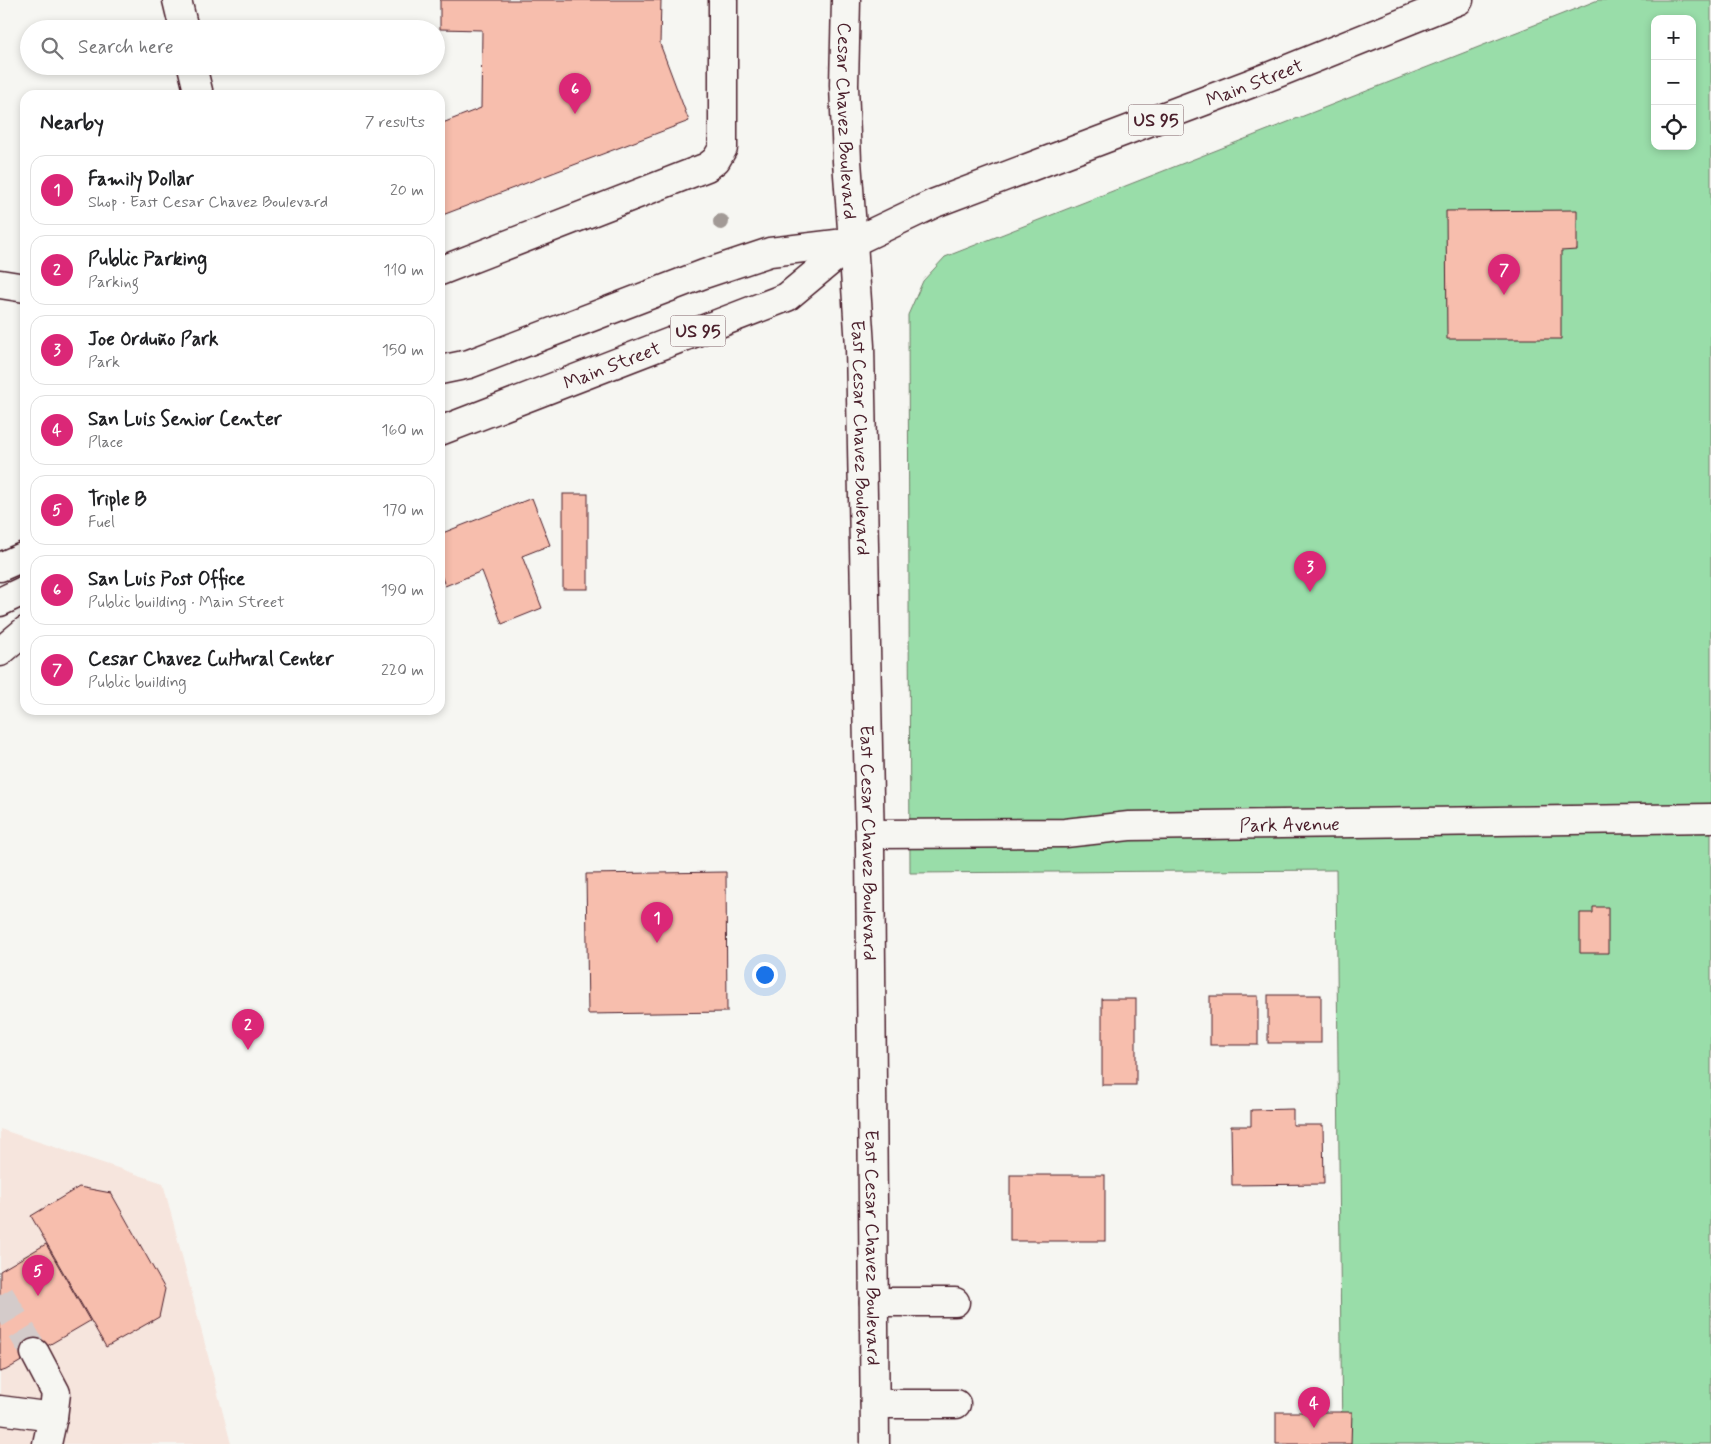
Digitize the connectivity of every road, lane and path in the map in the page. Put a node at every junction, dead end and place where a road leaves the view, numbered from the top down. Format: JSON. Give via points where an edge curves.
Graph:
{"nodes":[{"id":1,"x":177,"y":0,"type":"edge"},
{"id":2,"x":723,"y":0,"type":"edge"},
{"id":3,"x":846,"y":0,"type":"edge"},
{"id":4,"x":1459,"y":0,"type":"edge"},
{"id":5,"x":182,"y":20,"type":"edge"},
{"id":6,"x":194,"y":75,"type":"edge"},
{"id":7,"x":198,"y":90,"type":"edge"},
{"id":8,"x":853,"y":242,"type":"junction"},
{"id":9,"x":445,"y":269,"type":"edge"},
{"id":10,"x":0,"y":284,"type":"edge"},
{"id":11,"x":20,"y":287,"type":"edge"},
{"id":12,"x":469,"y":364,"type":"junction"},
{"id":13,"x":445,"y":369,"type":"edge"},
{"id":14,"x":445,"y":376,"type":"edge"},
{"id":15,"x":445,"y":429,"type":"edge"},
{"id":16,"x":20,"y":558,"type":"edge"},
{"id":17,"x":0,"y":567,"type":"edge"},
{"id":18,"x":20,"y":592,"type":"edge"},
{"id":19,"x":0,"y":602,"type":"edge"},
{"id":20,"x":20,"y":635,"type":"edge"},
{"id":21,"x":0,"y":652,"type":"edge"},
{"id":22,"x":1711,"y":818,"type":"edge"},
{"id":23,"x":870,"y":834,"type":"junction"},
{"id":24,"x":874,"y":1302,"type":"junction"},
{"id":25,"x":955,"y":1302,"type":"dead end"},
{"id":26,"x":35,"y":1354,"type":"tunnel mouth"},
{"id":27,"x":875,"y":1404,"type":"junction"},
{"id":28,"x":956,"y":1404,"type":"dead end"},
{"id":29,"x":0,"y":1410,"type":"edge"},
{"id":30,"x":53,"y":1417,"type":"junction"},
{"id":31,"x":47,"y":1444,"type":"edge"},
{"id":32,"x":875,"y":1444,"type":"edge"}],
"edges":[{"from":1,"to":5,"type":"main road"},
{"from":2,"to":9,"type":"main road","via":[[723,148],[716,160]]},
{"from":3,"to":8,"type":"main road","name":"Cesar Chavez Boulevard","via":[[844,85]]},
{"from":4,"to":8,"type":"main road","name":"Main Street","number":"US 95","via":[[1272,76],[934,203]]},
{"from":6,"to":7,"type":"main road"},
{"from":8,"to":12,"type":"main road","name":"Main Street","number":"US 95","via":[[770,252]]},
{"from":8,"to":15,"type":"main road","name":"Main Street","number":"US 95","via":[[787,297]]},
{"from":8,"to":23,"type":"main road","name":"East Cesar Chavez Boulevard","via":[[860,346]]},
{"from":10,"to":11,"type":"main road"},
{"from":12,"to":13,"type":"main road","number":"US 95"},
{"from":12,"to":14,"type":"main road","name":"Main Street","number":"US 95"},
{"from":16,"to":17,"type":"main road"},
{"from":18,"to":19,"type":"main road"},
{"from":20,"to":21,"type":"main road"},
{"from":22,"to":23,"type":"main road","name":"Park Avenue","via":[[1129,826],[1065,832]]},
{"from":23,"to":24,"type":"main road","name":"East Cesar Chavez Boulevard"},
{"from":24,"to":25,"type":"main road"},
{"from":24,"to":27,"type":"main road","name":"East Cesar Chavez Boulevard"},
{"from":26,"to":30,"type":"main road","via":[[56,1392]]},
{"from":27,"to":28,"type":"main road"},
{"from":27,"to":32,"type":"main road","name":"East Cesar Chavez Boulevard"},
{"from":29,"to":30,"type":"main road"},
{"from":30,"to":31,"type":"main road"}]}
